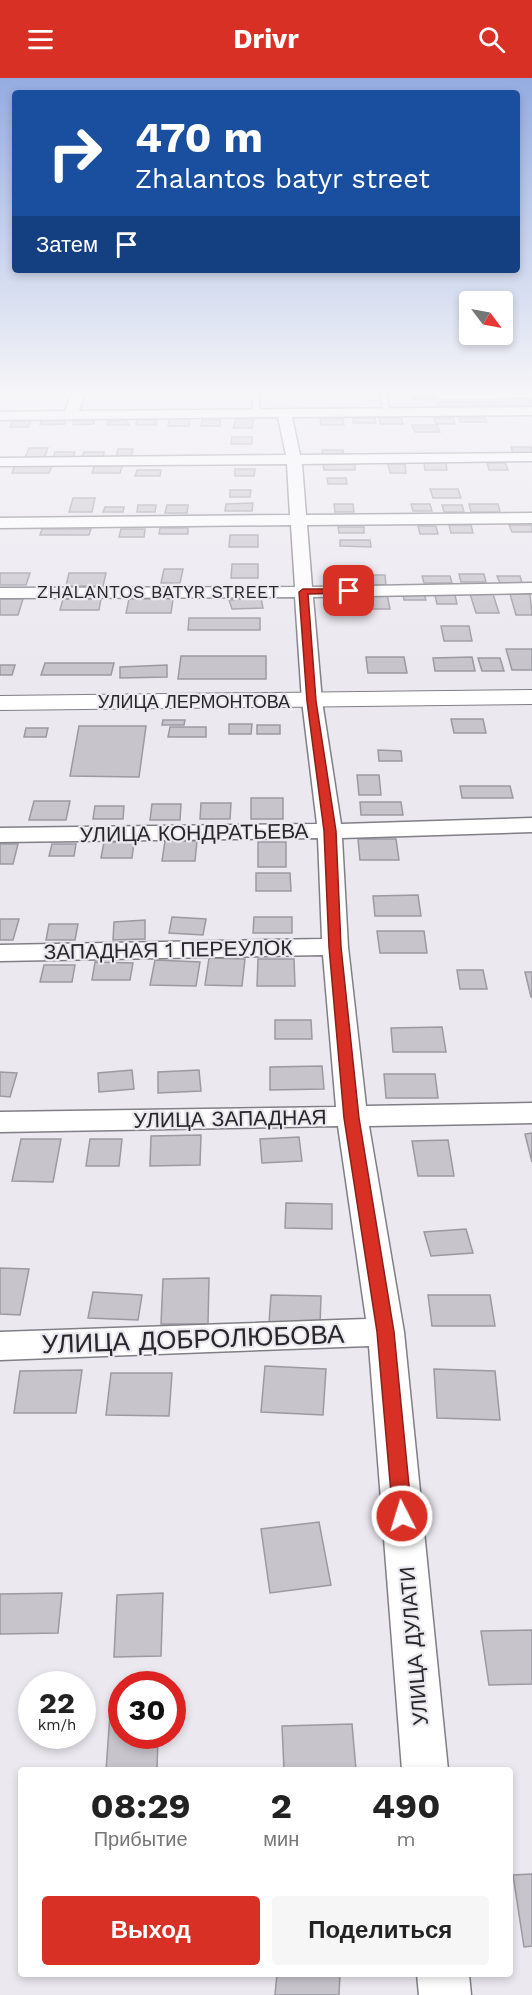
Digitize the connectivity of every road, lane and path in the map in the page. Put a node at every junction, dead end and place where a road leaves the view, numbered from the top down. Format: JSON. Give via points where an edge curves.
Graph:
{"nodes":[{"id":1,"x":295,"y":479,"type":"edge"},
{"id":2,"x":532,"y":518,"type":"edge"},
{"id":3,"x":298,"y":521,"type":"junction"},
{"id":4,"x":0,"y":523,"type":"edge"},
{"id":5,"x":532,"y":588,"type":"edge"},
{"id":6,"x":0,"y":592,"type":"edge"},
{"id":7,"x":303,"y":592,"type":"junction"},
{"id":8,"x":532,"y":697,"type":"edge"},
{"id":9,"x":312,"y":701,"type":"junction"},
{"id":10,"x":0,"y":703,"type":"edge"},
{"id":11,"x":532,"y":825,"type":"edge"},
{"id":12,"x":330,"y":831,"type":"junction"},
{"id":13,"x":0,"y":835,"type":"edge"},
{"id":14,"x":335,"y":947,"type":"junction"},
{"id":15,"x":0,"y":952,"type":"edge"},
{"id":16,"x":532,"y":1113,"type":"edge"},
{"id":17,"x":352,"y":1118,"type":"junction"},
{"id":18,"x":0,"y":1122,"type":"edge"},
{"id":19,"x":386,"y":1332,"type":"junction"},
{"id":20,"x":0,"y":1346,"type":"edge"},
{"id":21,"x":425,"y":1767,"type":"edge"},
{"id":22,"x":443,"y":1977,"type":"edge"},
{"id":23,"x":444,"y":1995,"type":"edge"}],
"edges":[{"from":1,"to":3,"type":"street","name":"УЛИЦА ДУЛАТИ"},
{"from":2,"to":3,"type":"street"},
{"from":3,"to":4,"type":"street"},
{"from":3,"to":7,"type":"street","name":"УЛИЦА ДУЛАТИ"},
{"from":5,"to":7,"type":"street","name":"ZHALANTOS BATYR STREET"},
{"from":6,"to":7,"type":"street","name":"ZHALANTOS BATYR STREET"},
{"from":7,"to":9,"type":"street","name":"УЛИЦА ДУЛАТИ"},
{"from":8,"to":9,"type":"main road","name":"УЛИЦА ЛЕРМОНТОВА"},
{"from":9,"to":10,"type":"main road","name":"УЛИЦА ЛЕРМОНТОВА"},
{"from":9,"to":12,"type":"street","name":"УЛИЦА ДУЛАТИ"},
{"from":11,"to":12,"type":"street","name":"УЛИЦА КОНДРАТЬЕВА"},
{"from":12,"to":13,"type":"street","name":"УЛИЦА КОНДРАТЬЕВА"},
{"from":12,"to":14,"type":"street","name":"УЛИЦА ДУЛАТИ"},
{"from":14,"to":15,"type":"street","name":"ЗАПАДНАЯ 1 ПЕРЕУЛОК"},
{"from":14,"to":17,"type":"street","name":"УЛИЦА ДУЛАТИ"},
{"from":16,"to":17,"type":"street","name":"УЛИЦА ЗАПАДНАЯ"},
{"from":17,"to":18,"type":"street","name":"УЛИЦА ЗАПАДНАЯ"},
{"from":17,"to":19,"type":"street","name":"УЛИЦА ДУЛАТИ"},
{"from":19,"to":20,"type":"street","name":"УЛИЦА ДОБРОЛЮБОВА"},
{"from":19,"to":21,"type":"street","name":"УЛИЦА ДУЛАТИ"},
{"from":22,"to":23,"type":"street"}]}
